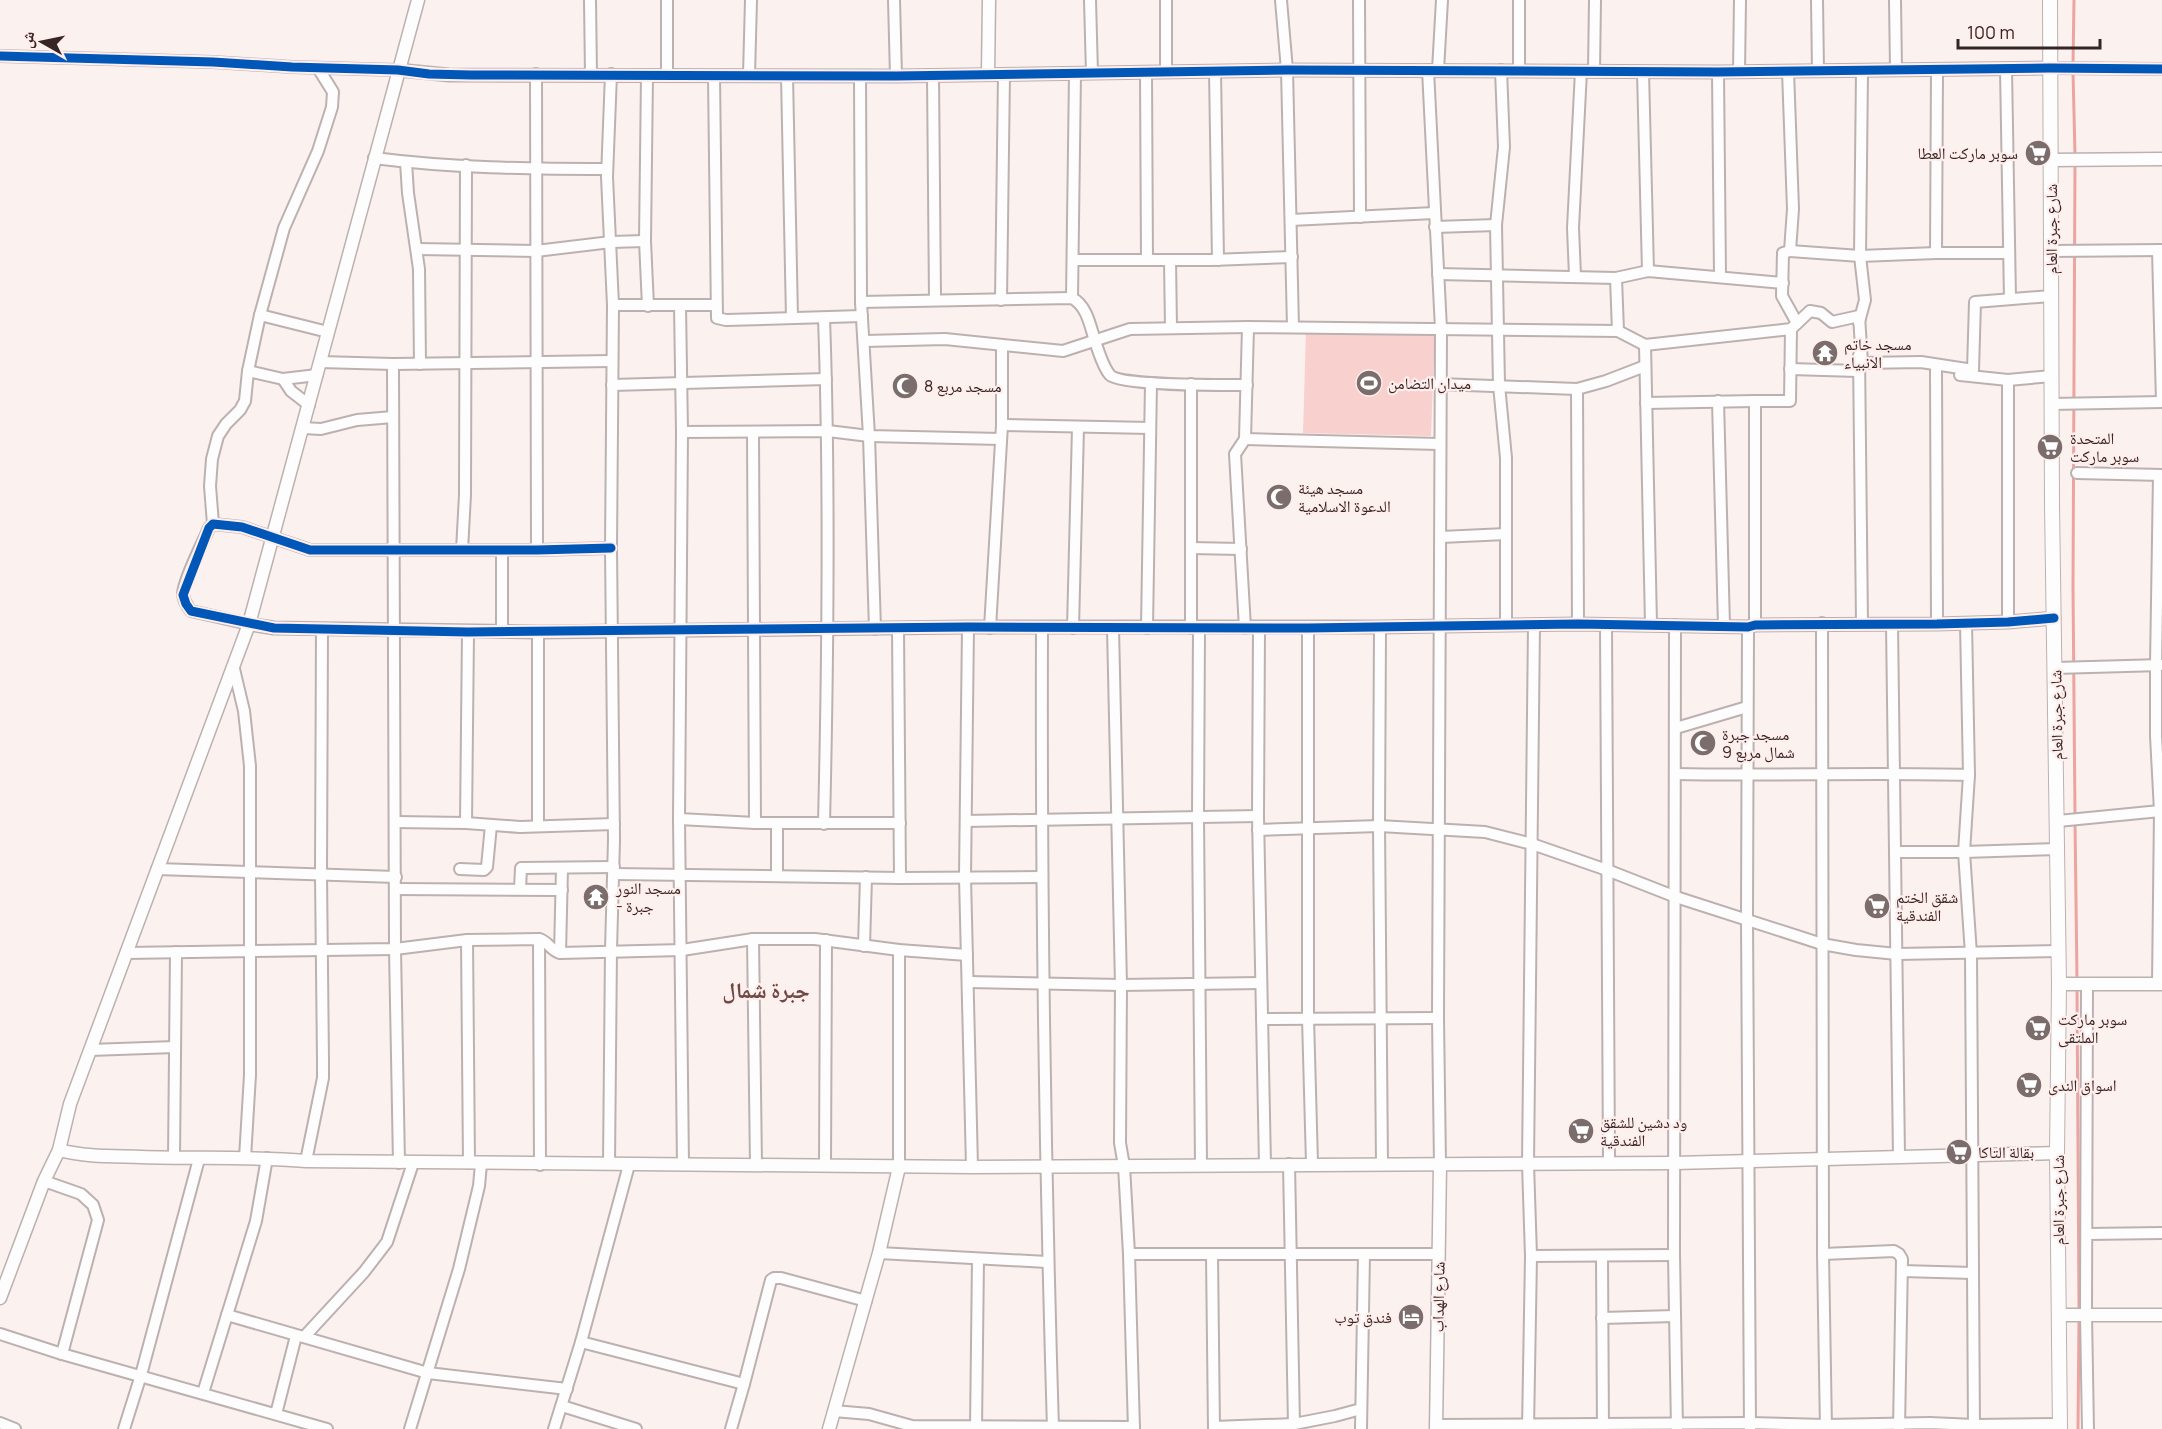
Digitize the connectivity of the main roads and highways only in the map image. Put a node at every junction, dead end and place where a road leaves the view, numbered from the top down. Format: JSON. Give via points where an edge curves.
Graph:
{"nodes":[{"id":1,"x":2050,"y":0,"type":"edge"},
{"id":2,"x":2060,"y":1426,"type":"edge"}],
"edges":[{"from":1,"to":2,"type":"main road","name":"شارع جبرة العام"}]}
